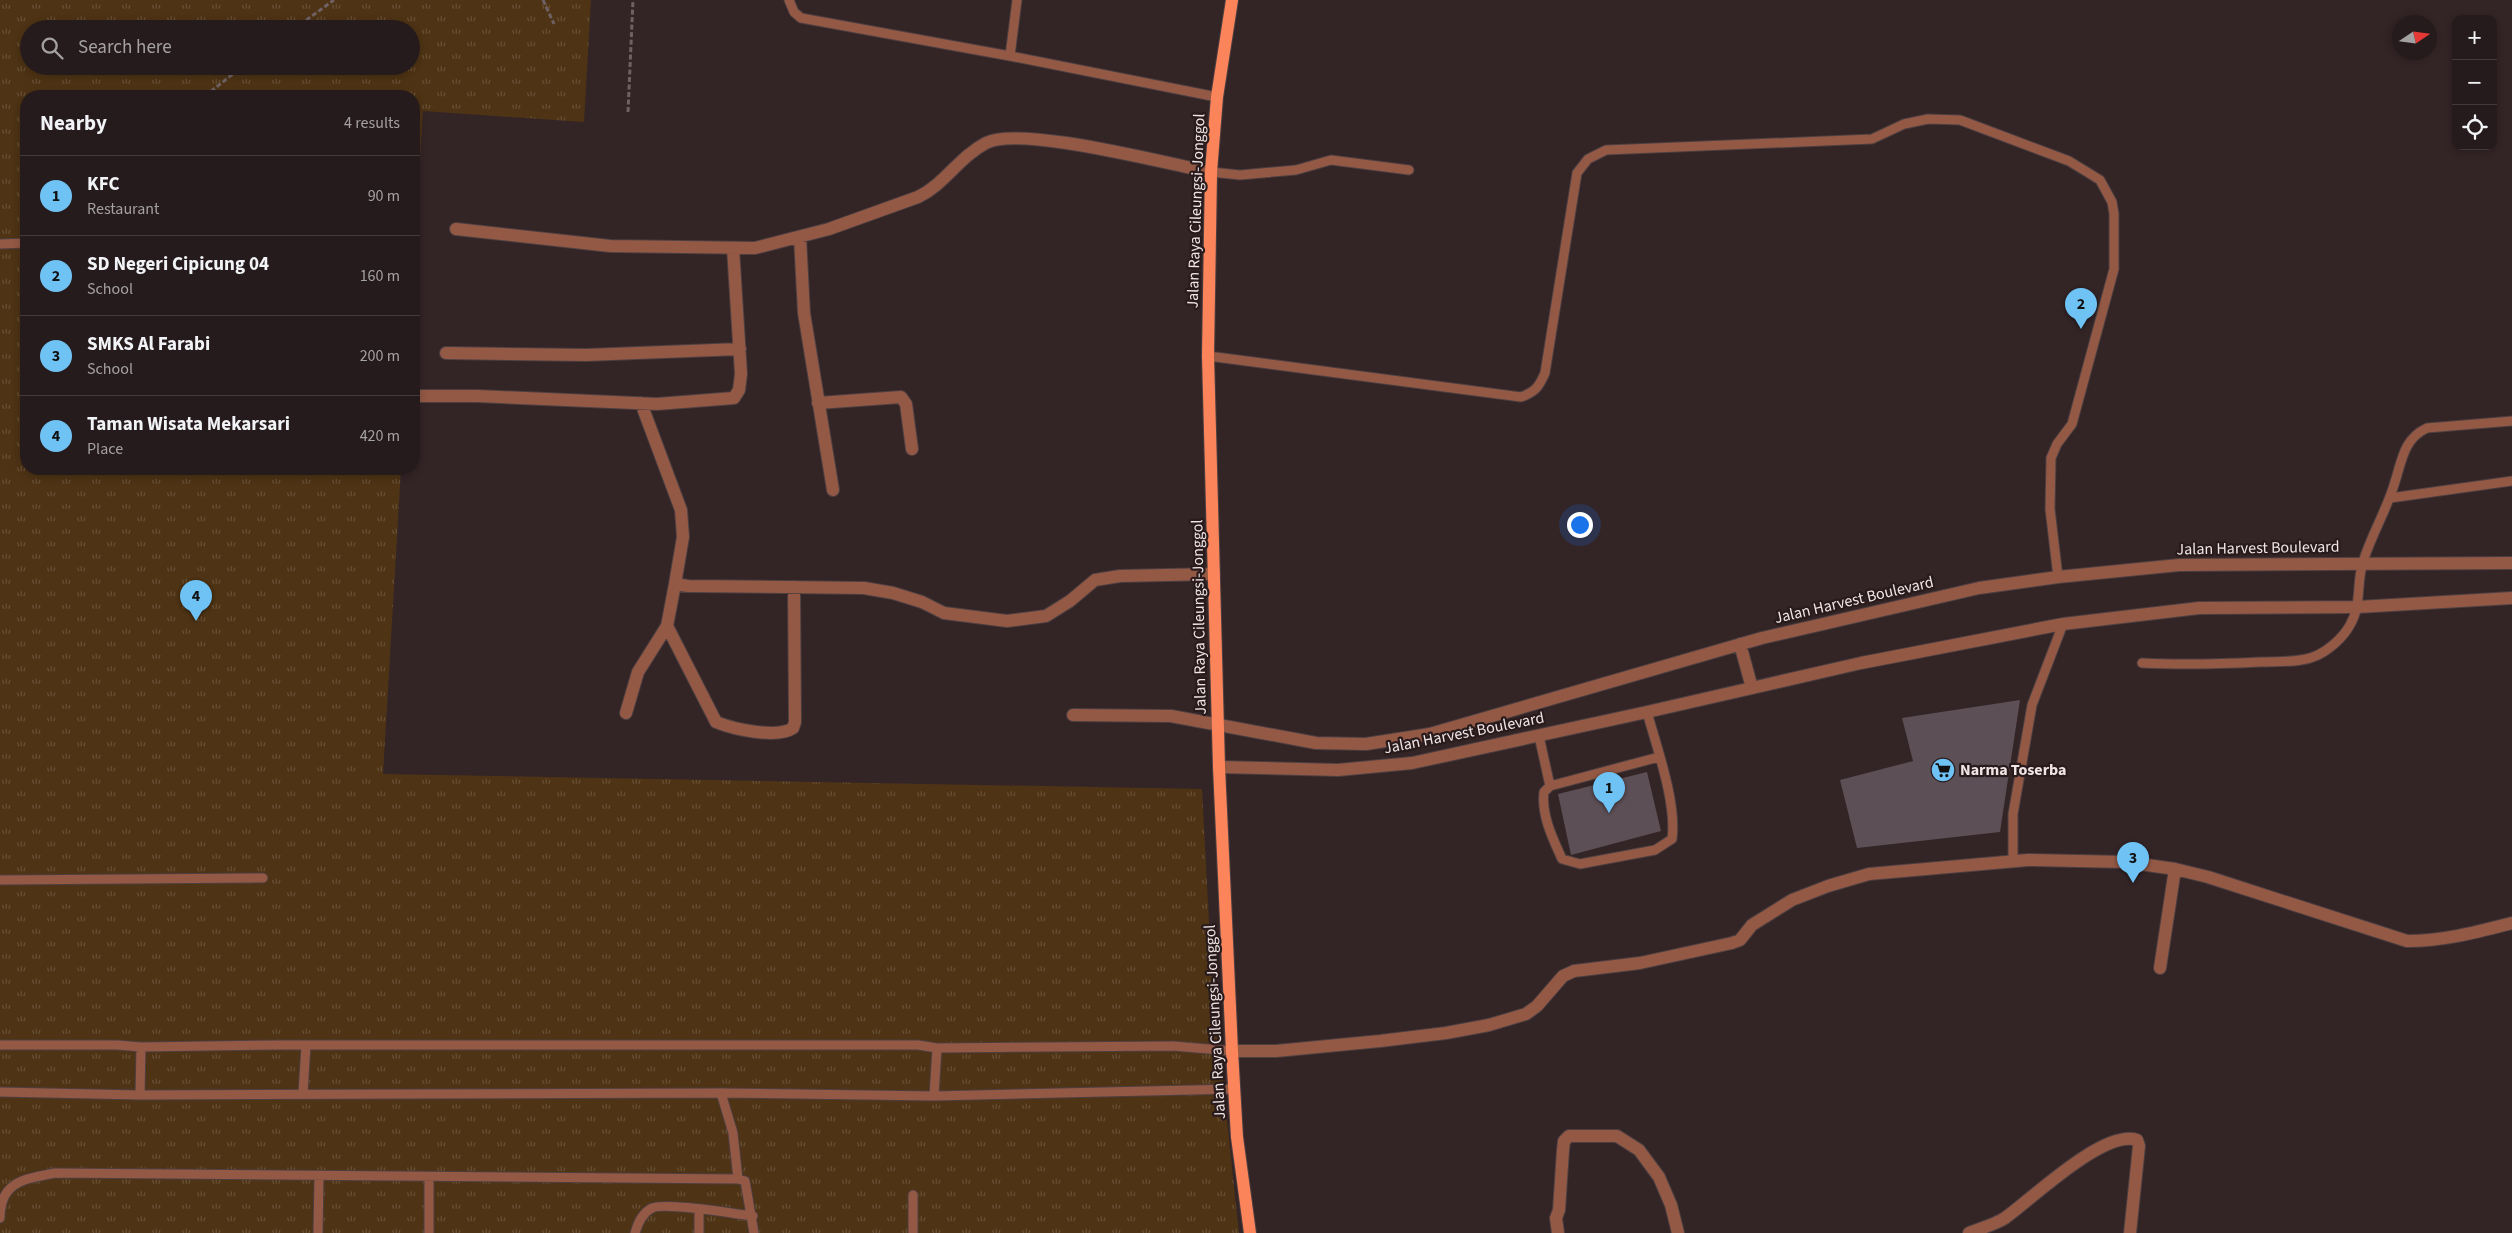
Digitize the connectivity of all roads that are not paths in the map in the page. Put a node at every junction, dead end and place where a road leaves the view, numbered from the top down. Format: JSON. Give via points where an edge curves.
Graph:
{"nodes":[{"id":1,"x":789,"y":0,"type":"edge"},
{"id":2,"x":1017,"y":0,"type":"edge"},
{"id":3,"x":1232,"y":0,"type":"edge"},
{"id":4,"x":1010,"y":56,"type":"junction"},
{"id":5,"x":1217,"y":97,"type":"junction"},
{"id":6,"x":1409,"y":170,"type":"dead end"},
{"id":7,"x":1211,"y":172,"type":"junction"},
{"id":8,"x":456,"y":229,"type":"dead end"},
{"id":9,"x":800,"y":237,"type":"junction"},
{"id":10,"x":0,"y":244,"type":"edge"},
{"id":11,"x":20,"y":244,"type":"edge"},
{"id":12,"x":733,"y":248,"type":"junction"},
{"id":13,"x":740,"y":349,"type":"junction"},
{"id":14,"x":446,"y":353,"type":"dead end"},
{"id":15,"x":1208,"y":356,"type":"junction"},
{"id":16,"x":420,"y":396,"type":"edge"},
{"id":17,"x":641,"y":403,"type":"junction"},
{"id":18,"x":818,"y":403,"type":"junction"},
{"id":19,"x":2512,"y":421,"type":"edge"},
{"id":20,"x":912,"y":449,"type":"dead end"},
{"id":21,"x":2512,"y":481,"type":"edge"},
{"id":22,"x":832,"y":490,"type":"dead end"},
{"id":23,"x":2390,"y":498,"type":"junction"},
{"id":24,"x":2362,"y":563,"type":"junction"},
{"id":25,"x":2512,"y":563,"type":"edge"},
{"id":26,"x":1214,"y":574,"type":"junction"},
{"id":27,"x":2058,"y":577,"type":"junction"},
{"id":28,"x":675,"y":584,"type":"junction"},
{"id":29,"x":794,"y":587,"type":"junction"},
{"id":30,"x":2512,"y":598,"type":"edge"},
{"id":31,"x":2358,"y":607,"type":"junction"},
{"id":32,"x":2063,"y":624,"type":"junction"},
{"id":33,"x":667,"y":626,"type":"junction"},
{"id":34,"x":1740,"y":644,"type":"junction"},
{"id":35,"x":2142,"y":663,"type":"dead end"},
{"id":36,"x":1752,"y":688,"type":"junction"},
{"id":37,"x":1648,"y":712,"type":"junction"},
{"id":38,"x":626,"y":713,"type":"dead end"},
{"id":39,"x":1073,"y":716,"type":"dead end"},
{"id":40,"x":1217,"y":724,"type":"junction"},
{"id":41,"x":1539,"y":736,"type":"junction"},
{"id":42,"x":1658,"y":757,"type":"junction"},
{"id":43,"x":1219,"y":767,"type":"junction"},
{"id":44,"x":1550,"y":786,"type":"junction"},
{"id":45,"x":2013,"y":862,"type":"junction"},
{"id":46,"x":2175,"y":869,"type":"junction"},
{"id":47,"x":263,"y":878,"type":"dead end"},
{"id":48,"x":0,"y":880,"type":"edge"},
{"id":49,"x":2512,"y":923,"type":"edge"},
{"id":50,"x":2160,"y":968,"type":"dead end"},
{"id":51,"x":0,"y":1045,"type":"edge"},
{"id":52,"x":306,"y":1046,"type":"junction"},
{"id":53,"x":141,"y":1047,"type":"junction"},
{"id":54,"x":937,"y":1048,"type":"junction"},
{"id":55,"x":1232,"y":1051,"type":"junction"},
{"id":56,"x":1234,"y":1089,"type":"junction"},
{"id":57,"x":0,"y":1092,"type":"edge"},
{"id":58,"x":303,"y":1093,"type":"junction"},
{"id":59,"x":721,"y":1093,"type":"junction"},
{"id":60,"x":140,"y":1095,"type":"junction"},
{"id":61,"x":934,"y":1096,"type":"junction"},
{"id":62,"x":319,"y":1176,"type":"junction"},
{"id":63,"x":429,"y":1177,"type":"junction"},
{"id":64,"x":738,"y":1178,"type":"junction"},
{"id":65,"x":913,"y":1196,"type":"dead end"},
{"id":66,"x":699,"y":1209,"type":"junction"},
{"id":67,"x":753,"y":1216,"type":"junction"},
{"id":68,"x":0,"y":1218,"type":"edge"},
{"id":69,"x":318,"y":1233,"type":"edge"},
{"id":70,"x":429,"y":1233,"type":"edge"},
{"id":71,"x":635,"y":1233,"type":"edge"},
{"id":72,"x":699,"y":1233,"type":"edge"},
{"id":73,"x":754,"y":1233,"type":"edge"},
{"id":74,"x":913,"y":1233,"type":"edge"},
{"id":75,"x":1250,"y":1233,"type":"edge"},
{"id":76,"x":1558,"y":1233,"type":"edge"},
{"id":77,"x":1678,"y":1233,"type":"edge"},
{"id":78,"x":1969,"y":1233,"type":"edge"},
{"id":79,"x":2130,"y":1233,"type":"edge"}],
"edges":[{"from":1,"to":4,"type":"lane","via":[[801,18]]},
{"from":2,"to":4,"type":"lane"},
{"from":3,"to":5,"type":"main road","name":"Jalan Raya Cileungsi-Jonggol"},
{"from":4,"to":5,"type":"lane"},
{"from":5,"to":7,"type":"main road","name":"Jalan Raya Cileungsi-Jonggol"},
{"from":6,"to":7,"type":"lane","via":[[1331,160],[1296,170],[1240,174]]},
{"from":7,"to":9,"type":"street","via":[[1043,139],[1008,137],[987,142],[967,155],[924,194],[864,218]]},
{"from":7,"to":15,"type":"main road","name":"Jalan Raya Cileungsi-Jonggol"},
{"from":8,"to":12,"type":"street","via":[[610,246]]},
{"from":9,"to":12,"type":"street","via":[[755,248]]},
{"from":9,"to":18,"type":"street","via":[[804,312]]},
{"from":10,"to":11,"type":"lane"},
{"from":12,"to":13,"type":"street"},
{"from":13,"to":14,"type":"street","via":[[586,355]]},
{"from":13,"to":17,"type":"street","via":[[740,386],[734,398]]},
{"from":15,"to":26,"type":"main road","name":"Jalan Raya Cileungsi-Jonggol"},
{"from":15,"to":27,"type":"lane","via":[[1521,397],[1532,394],[1545,373],[1577,172],[1588,159],[1606,150],[1872,139],[1904,124],[1928,119],[1960,120],[2069,161],[2100,180],[2112,202],[2114,270],[2072,424],[2051,458],[2050,509]]},
{"from":16,"to":17,"type":"street"},
{"from":17,"to":28,"type":"street","via":[[684,524]]},
{"from":18,"to":20,"type":"street","via":[[901,398],[906,404]]},
{"from":18,"to":22,"type":"street"},
{"from":19,"to":23,"type":"lane","via":[[2427,428],[2415,434],[2406,446]]},
{"from":21,"to":23,"type":"lane"},
{"from":23,"to":24,"type":"lane"},
{"from":24,"to":25,"type":"street","name":"Jalan Harvest Boulevard"},
{"from":24,"to":27,"type":"street","name":"Jalan Harvest Boulevard","via":[[2179,565]]},
{"from":24,"to":31,"type":"lane"},
{"from":26,"to":29,"type":"street","via":[[1120,576],[1095,580],[1046,616],[1006,621],[944,613],[922,602],[864,588]]},
{"from":26,"to":40,"type":"main road","name":"Jalan Raya Cileungsi-Jonggol"},
{"from":27,"to":34,"type":"street","name":"Jalan Harvest Boulevard","via":[[1979,588]]},
{"from":28,"to":29,"type":"street"},
{"from":28,"to":33,"type":"street"},
{"from":29,"to":33,"type":"street","via":[[795,722],[793,728],[783,733],[737,728],[716,722]]},
{"from":30,"to":31,"type":"street","name":"Jalan Harvest Boulevard"},
{"from":31,"to":32,"type":"street","name":"Jalan Harvest Boulevard","via":[[2199,608]]},
{"from":31,"to":35,"type":"lane","via":[[2350,626],[2340,638],[2311,658],[2234,663]]},
{"from":32,"to":36,"type":"street","name":"Jalan Harvest Boulevard","via":[[1861,662]]},
{"from":32,"to":45,"type":"lane","via":[[2032,705],[2014,814]]},
{"from":33,"to":38,"type":"street","via":[[638,672]]},
{"from":34,"to":36,"type":"street"},
{"from":34,"to":40,"type":"street","name":"Jalan Harvest Boulevard","via":[[1410,738],[1366,744],[1316,743]]},
{"from":36,"to":37,"type":"street","name":"Jalan Harvest Boulevard"},
{"from":37,"to":41,"type":"street","name":"Jalan Harvest Boulevard"},
{"from":37,"to":42,"type":"lane"},
{"from":39,"to":40,"type":"street","name":"Jalan Harvest Boulevard","via":[[1171,716]]},
{"from":40,"to":43,"type":"main road","name":"Jalan Raya Cileungsi-Jonggol"},
{"from":41,"to":43,"type":"street","name":"Jalan Harvest Boulevard","via":[[1412,763],[1338,770]]},
{"from":41,"to":44,"type":"lane"},
{"from":42,"to":44,"type":"lane"},
{"from":42,"to":44,"type":"lane","via":[[1674,822],[1672,839],[1655,850],[1580,864],[1562,860],[1551,836],[1543,801],[1544,792]]},
{"from":43,"to":55,"type":"main road","name":"Jalan Raya Cileungsi-Jonggol"},
{"from":45,"to":46,"type":"street","via":[[2126,862]]},
{"from":45,"to":55,"type":"street","via":[[1869,874],[1837,883],[1792,900],[1752,925],[1740,940],[1732,943],[1640,963],[1594,967],[1563,976],[1537,1006],[1516,1018],[1446,1034]]},
{"from":46,"to":49,"type":"street","via":[[2407,941],[2447,938]]},
{"from":46,"to":50,"type":"street"},
{"from":47,"to":48,"type":"lane"},
{"from":51,"to":53,"type":"lane"},
{"from":52,"to":53,"type":"lane"},
{"from":52,"to":54,"type":"lane","via":[[918,1045]]},
{"from":52,"to":58,"type":"lane"},
{"from":53,"to":60,"type":"lane"},
{"from":54,"to":55,"type":"lane","via":[[1172,1046]]},
{"from":54,"to":61,"type":"lane"},
{"from":55,"to":56,"type":"main road","name":"Jalan Raya Cileungsi-Jonggol"},
{"from":56,"to":61,"type":"lane"},
{"from":56,"to":75,"type":"main road","name":"Jalan Raya Cileungsi-Jonggol"},
{"from":57,"to":60,"type":"lane"},
{"from":58,"to":59,"type":"lane"},
{"from":58,"to":60,"type":"lane"},
{"from":59,"to":61,"type":"lane"},
{"from":59,"to":64,"type":"lane","via":[[733,1133]]},
{"from":62,"to":63,"type":"lane"},
{"from":62,"to":68,"type":"lane","via":[[55,1173],[20,1180],[0,1204]]},
{"from":62,"to":69,"type":"lane"},
{"from":63,"to":64,"type":"lane"},
{"from":63,"to":70,"type":"lane"},
{"from":64,"to":67,"type":"lane","via":[[745,1181]]},
{"from":65,"to":74,"type":"lane"},
{"from":66,"to":67,"type":"lane"},
{"from":66,"to":71,"type":"lane","via":[[654,1207],[644,1213]]},
{"from":66,"to":72,"type":"lane"},
{"from":67,"to":73,"type":"lane"},
{"from":76,"to":77,"type":"street","via":[[1556,1218],[1564,1141],[1569,1136],[1617,1136],[1639,1150],[1659,1177]]},
{"from":78,"to":79,"type":"street","via":[[2003,1219],[2108,1142],[2131,1138],[2138,1140],[2139,1146]]}]}
